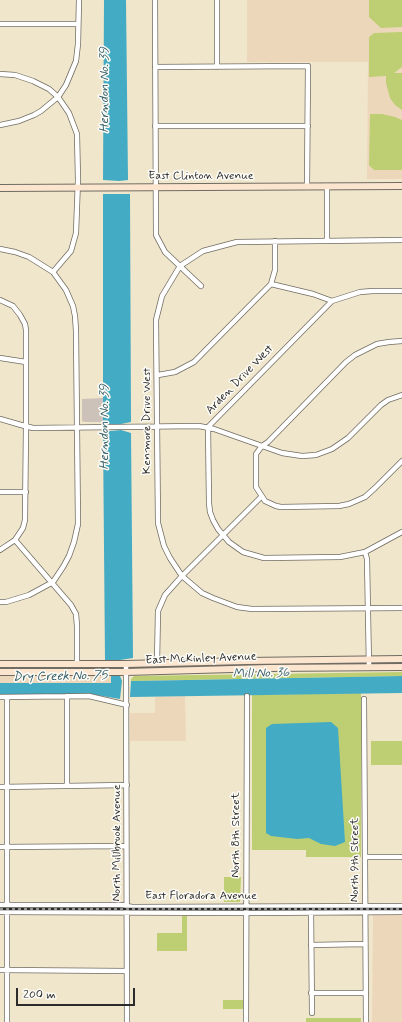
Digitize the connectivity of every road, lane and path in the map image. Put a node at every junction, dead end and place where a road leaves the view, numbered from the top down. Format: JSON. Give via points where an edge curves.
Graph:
{"nodes":[{"id":1,"x":79,"y":0,"type":"edge"},
{"id":2,"x":155,"y":0,"type":"edge"},
{"id":3,"x":217,"y":0,"type":"edge"},
{"id":4,"x":0,"y":24,"type":"edge"},
{"id":5,"x":78,"y":24,"type":"junction"},
{"id":6,"x":156,"y":67,"type":"junction"},
{"id":7,"x":217,"y":67,"type":"junction"},
{"id":8,"x":0,"y":74,"type":"edge"},
{"id":9,"x":58,"y":97,"type":"junction"},
{"id":10,"x":0,"y":125,"type":"edge"},
{"id":11,"x":155,"y":126,"type":"junction"},
{"id":12,"x":308,"y":126,"type":"junction"},
{"id":13,"x":327,"y":186,"type":"junction"},
{"id":14,"x":402,"y":186,"type":"edge"},
{"id":15,"x":77,"y":187,"type":"junction"},
{"id":16,"x":155,"y":187,"type":"junction"},
{"id":17,"x":307,"y":187,"type":"junction"},
{"id":18,"x":0,"y":188,"type":"edge"},
{"id":19,"x":327,"y":240,"type":"junction"},
{"id":20,"x":402,"y":240,"type":"edge"},
{"id":21,"x":275,"y":241,"type":"junction"},
{"id":22,"x":0,"y":249,"type":"edge"},
{"id":23,"x":180,"y":266,"type":"junction"},
{"id":24,"x":53,"y":272,"type":"junction"},
{"id":25,"x":271,"y":284,"type":"junction"},
{"id":26,"x":201,"y":286,"type":"dead end"},
{"id":27,"x":402,"y":291,"type":"edge"},
{"id":28,"x":0,"y":300,"type":"edge"},
{"id":29,"x":332,"y":301,"type":"junction"},
{"id":30,"x":402,"y":342,"type":"edge"},
{"id":31,"x":0,"y":358,"type":"edge"},
{"id":32,"x":26,"y":362,"type":"junction"},
{"id":33,"x":158,"y":375,"type":"junction"},
{"id":34,"x":402,"y":395,"type":"edge"},
{"id":35,"x":0,"y":419,"type":"edge"},
{"id":36,"x":26,"y":427,"type":"junction"},
{"id":37,"x":77,"y":427,"type":"junction"},
{"id":38,"x":156,"y":427,"type":"junction"},
{"id":39,"x":208,"y":427,"type":"junction"},
{"id":40,"x":262,"y":446,"type":"junction"},
{"id":41,"x":402,"y":461,"type":"edge"},
{"id":42,"x":0,"y":492,"type":"edge"},
{"id":43,"x":26,"y":492,"type":"junction"},
{"id":44,"x":261,"y":497,"type":"junction"},
{"id":45,"x":402,"y":532,"type":"edge"},
{"id":46,"x":223,"y":536,"type":"junction"},
{"id":47,"x":15,"y":540,"type":"junction"},
{"id":48,"x":0,"y":550,"type":"edge"},
{"id":49,"x":365,"y":552,"type":"junction"},
{"id":50,"x":182,"y":576,"type":"junction"},
{"id":51,"x":53,"y":582,"type":"junction"},
{"id":52,"x":0,"y":602,"type":"edge"},
{"id":53,"x":368,"y":608,"type":"junction"},
{"id":54,"x":402,"y":608,"type":"edge"},
{"id":55,"x":368,"y":659,"type":"junction"},
{"id":56,"x":402,"y":659,"type":"edge"},
{"id":57,"x":228,"y":661,"type":"junction"},
{"id":58,"x":157,"y":663,"type":"junction"},
{"id":59,"x":0,"y":664,"type":"edge"},
{"id":60,"x":77,"y":664,"type":"junction"},
{"id":61,"x":126,"y":664,"type":"junction"},
{"id":62,"x":369,"y":667,"type":"junction"},
{"id":63,"x":402,"y":667,"type":"edge"},
{"id":64,"x":192,"y":670,"type":"junction"},
{"id":65,"x":0,"y":672,"type":"edge"},
{"id":66,"x":27,"y":672,"type":"junction"},
{"id":67,"x":126,"y":672,"type":"junction"},
{"id":68,"x":67,"y":696,"type":"junction"},
{"id":69,"x":247,"y":696,"type":"dead end"},
{"id":70,"x":0,"y":697,"type":"edge"},
{"id":71,"x":7,"y":697,"type":"junction"},
{"id":72,"x":364,"y":698,"type":"dead end"},
{"id":73,"x":126,"y":705,"type":"junction"},
{"id":74,"x":67,"y":786,"type":"junction"},
{"id":75,"x":127,"y":786,"type":"junction"},
{"id":76,"x":0,"y":787,"type":"edge"},
{"id":77,"x":8,"y":787,"type":"junction"},
{"id":78,"x":126,"y":846,"type":"junction"},
{"id":79,"x":0,"y":847,"type":"edge"},
{"id":80,"x":7,"y":847,"type":"junction"},
{"id":81,"x":365,"y":857,"type":"junction"},
{"id":82,"x":400,"y":857,"type":"dead end"},
{"id":83,"x":0,"y":905,"type":"edge"},
{"id":84,"x":7,"y":905,"type":"junction"},
{"id":85,"x":127,"y":905,"type":"junction"},
{"id":86,"x":246,"y":906,"type":"junction"},
{"id":87,"x":365,"y":906,"type":"junction"},
{"id":88,"x":402,"y":906,"type":"edge"},
{"id":89,"x":0,"y":912,"type":"edge"},
{"id":90,"x":7,"y":912,"type":"junction"},
{"id":91,"x":127,"y":912,"type":"junction"},
{"id":92,"x":311,"y":912,"type":"junction"},
{"id":93,"x":365,"y":912,"type":"junction"},
{"id":94,"x":402,"y":912,"type":"edge"},
{"id":95,"x":246,"y":913,"type":"junction"},
{"id":96,"x":365,"y":944,"type":"junction"},
{"id":97,"x":311,"y":945,"type":"junction"},
{"id":98,"x":0,"y":970,"type":"edge"},
{"id":99,"x":7,"y":970,"type":"junction"},
{"id":100,"x":127,"y":971,"type":"junction"},
{"id":101,"x":311,"y":993,"type":"junction"},
{"id":102,"x":366,"y":993,"type":"junction"},
{"id":103,"x":312,"y":1013,"type":"dead end"},
{"id":104,"x":7,"y":1022,"type":"edge"},
{"id":105,"x":127,"y":1022,"type":"edge"},
{"id":106,"x":246,"y":1022,"type":"edge"},
{"id":107,"x":366,"y":1022,"type":"edge"}],
"edges":[{"from":1,"to":5,"type":"street"},
{"from":2,"to":6,"type":"street"},
{"from":3,"to":7,"type":"street"},
{"from":4,"to":5,"type":"street"},
{"from":5,"to":9,"type":"street","via":[[76,61]]},
{"from":6,"to":7,"type":"street"},
{"from":6,"to":11,"type":"street"},
{"from":7,"to":12,"type":"street","via":[[308,66]]},
{"from":8,"to":9,"type":"street","via":[[15,75],[33,81]]},
{"from":9,"to":10,"type":"street","via":[[34,115]]},
{"from":9,"to":15,"type":"street","via":[[69,113],[77,134]]},
{"from":11,"to":12,"type":"street"},
{"from":11,"to":16,"type":"street"},
{"from":12,"to":17,"type":"street"},
{"from":13,"to":14,"type":"main road","name":"East Clinton Avenue"},
{"from":13,"to":17,"type":"main road","name":"East Clinton Avenue"},
{"from":13,"to":19,"type":"street"},
{"from":15,"to":16,"type":"main road","name":"East Clinton Avenue"},
{"from":15,"to":18,"type":"main road","name":"East Clinton Avenue"},
{"from":15,"to":24,"type":"street","via":[[75,239],[67,257]]},
{"from":16,"to":17,"type":"main road","name":"East Clinton Avenue"},
{"from":16,"to":23,"type":"street","via":[[156,235],[165,252]]},
{"from":19,"to":20,"type":"street"},
{"from":19,"to":21,"type":"street"},
{"from":21,"to":23,"type":"street","via":[[237,242],[203,250]]},
{"from":21,"to":25,"type":"street","via":[[275,270]]},
{"from":22,"to":24,"type":"street","via":[[29,256]]},
{"from":23,"to":26,"type":"street"},
{"from":23,"to":33,"type":"street","name":"Kenmore Drive West","via":[[162,296],[156,320]]},
{"from":24,"to":37,"type":"street","via":[[66,290],[75,316]]},
{"from":25,"to":29,"type":"street"},
{"from":25,"to":33,"type":"street","via":[[194,362],[175,372]]},
{"from":27,"to":29,"type":"street","via":[[360,292]]},
{"from":28,"to":32,"type":"street","via":[[13,306],[25,324]]},
{"from":29,"to":39,"type":"street","name":"Arden Drive West"},
{"from":30,"to":40,"type":"street","via":[[377,344],[355,355]]},
{"from":31,"to":32,"type":"street"},
{"from":32,"to":36,"type":"street"},
{"from":33,"to":38,"type":"street","name":"Kenmore Drive West"},
{"from":34,"to":40,"type":"street","via":[[381,405],[348,438],[325,452],[292,456]]},
{"from":35,"to":36,"type":"street"},
{"from":36,"to":37,"type":"street"},
{"from":36,"to":43,"type":"street"},
{"from":37,"to":38,"type":"street"},
{"from":37,"to":51,"type":"street","via":[[78,524],[69,556]]},
{"from":38,"to":39,"type":"street"},
{"from":38,"to":50,"type":"street","name":"Kenmore Drive West","via":[[158,523],[164,546]]},
{"from":39,"to":40,"type":"street"},
{"from":39,"to":46,"type":"street","name":"Arden Drive West","via":[[208,503],[213,520]]},
{"from":40,"to":44,"type":"street","via":[[256,454],[256,487]]},
{"from":41,"to":44,"type":"street","via":[[365,497],[349,504],[281,508]]},
{"from":42,"to":43,"type":"street"},
{"from":43,"to":47,"type":"street","via":[[25,520]]},
{"from":44,"to":46,"type":"street"},
{"from":45,"to":49,"type":"street","name":"Arden Drive West"},
{"from":46,"to":49,"type":"street","name":"Arden Drive West","via":[[243,552],[264,558],[340,557]]},
{"from":46,"to":50,"type":"street"},
{"from":47,"to":48,"type":"street"},
{"from":47,"to":51,"type":"street"},
{"from":49,"to":53,"type":"street"},
{"from":50,"to":53,"type":"street","name":"Kenmore Drive West","via":[[207,596],[237,607]]},
{"from":50,"to":58,"type":"street","via":[[165,595],[158,611]]},
{"from":51,"to":52,"type":"street","via":[[29,596]]},
{"from":51,"to":60,"type":"street","via":[[72,605],[76,614]]},
{"from":53,"to":54,"type":"street","name":"Kenmore Drive West"},
{"from":53,"to":55,"type":"street"},
{"from":55,"to":56,"type":"main road","name":"East McKinley Avenue"},
{"from":55,"to":57,"type":"main road","name":"East McKinley Avenue"},
{"from":55,"to":62,"type":"street"},
{"from":57,"to":58,"type":"main road","name":"East McKinley Avenue"},
{"from":57,"to":64,"type":"main road","via":[[196,666]]},
{"from":58,"to":61,"type":"main road","name":"East McKinley Avenue"},
{"from":59,"to":60,"type":"main road","name":"East McKinley Avenue"},
{"from":60,"to":61,"type":"main road","name":"East McKinley Avenue"},
{"from":60,"to":66,"type":"main road","via":[[72,668]]},
{"from":61,"to":67,"type":"street","name":"North Millbrook Avenue"},
{"from":62,"to":63,"type":"main road","name":"East McKinley Avenue"},
{"from":62,"to":64,"type":"main road","name":"East McKinley Avenue"},
{"from":64,"to":67,"type":"main road","name":"East McKinley Avenue"},
{"from":65,"to":66,"type":"main road","name":"East McKinley Avenue"},
{"from":66,"to":67,"type":"main road","name":"East McKinley Avenue"},
{"from":67,"to":73,"type":"street","name":"North Millbrook Avenue"},
{"from":68,"to":71,"type":"street"},
{"from":68,"to":73,"type":"street","via":[[89,696]]},
{"from":68,"to":74,"type":"street"},
{"from":69,"to":86,"type":"street","name":"North 8th Street"},
{"from":70,"to":71,"type":"street"},
{"from":71,"to":77,"type":"street"},
{"from":72,"to":81,"type":"street","name":"North 9th Street"},
{"from":73,"to":75,"type":"street","name":"North Millbrook Avenue"},
{"from":74,"to":75,"type":"street"},
{"from":74,"to":77,"type":"street"},
{"from":75,"to":78,"type":"street","name":"North Millbrook Avenue"},
{"from":76,"to":77,"type":"street"},
{"from":77,"to":80,"type":"street"},
{"from":78,"to":80,"type":"street"},
{"from":78,"to":85,"type":"street","name":"North Millbrook Avenue"},
{"from":79,"to":80,"type":"street"},
{"from":80,"to":84,"type":"street"},
{"from":81,"to":82,"type":"street"},
{"from":81,"to":87,"type":"street","name":"North 9th Street"},
{"from":83,"to":84,"type":"street","name":"East Floradora Avenue"},
{"from":84,"to":85,"type":"street","name":"East Floradora Avenue"},
{"from":85,"to":86,"type":"street","name":"East Floradora Avenue"},
{"from":85,"to":91,"type":"street","name":"North Millbrook Avenue"},
{"from":86,"to":87,"type":"street","name":"East Floradora Avenue"},
{"from":86,"to":95,"type":"street","name":"North 8th Street"},
{"from":87,"to":88,"type":"street","name":"East Floradora Avenue"},
{"from":87,"to":93,"type":"street","name":"North 9th Street"},
{"from":89,"to":90,"type":"street","name":"East Floradora Avenue"},
{"from":90,"to":91,"type":"street","name":"East Floradora Avenue"},
{"from":90,"to":99,"type":"street"},
{"from":91,"to":95,"type":"street","name":"East Floradora Avenue"},
{"from":91,"to":100,"type":"street","name":"North Millbrook Avenue"},
{"from":92,"to":93,"type":"street","name":"East Floradora Avenue"},
{"from":92,"to":95,"type":"street","name":"East Floradora Avenue"},
{"from":92,"to":97,"type":"street"},
{"from":93,"to":94,"type":"street","name":"East Floradora Avenue"},
{"from":93,"to":96,"type":"street","name":"North 9th Street"},
{"from":95,"to":106,"type":"street","name":"North 8th Street"},
{"from":96,"to":97,"type":"street"},
{"from":96,"to":102,"type":"street","name":"North 9th Street"},
{"from":97,"to":101,"type":"street"},
{"from":98,"to":99,"type":"street"},
{"from":99,"to":100,"type":"street"},
{"from":99,"to":104,"type":"street"},
{"from":100,"to":105,"type":"street","name":"North Millbrook Avenue"},
{"from":101,"to":102,"type":"street"},
{"from":101,"to":103,"type":"street"},
{"from":102,"to":107,"type":"street","name":"North 9th Street"}]}
